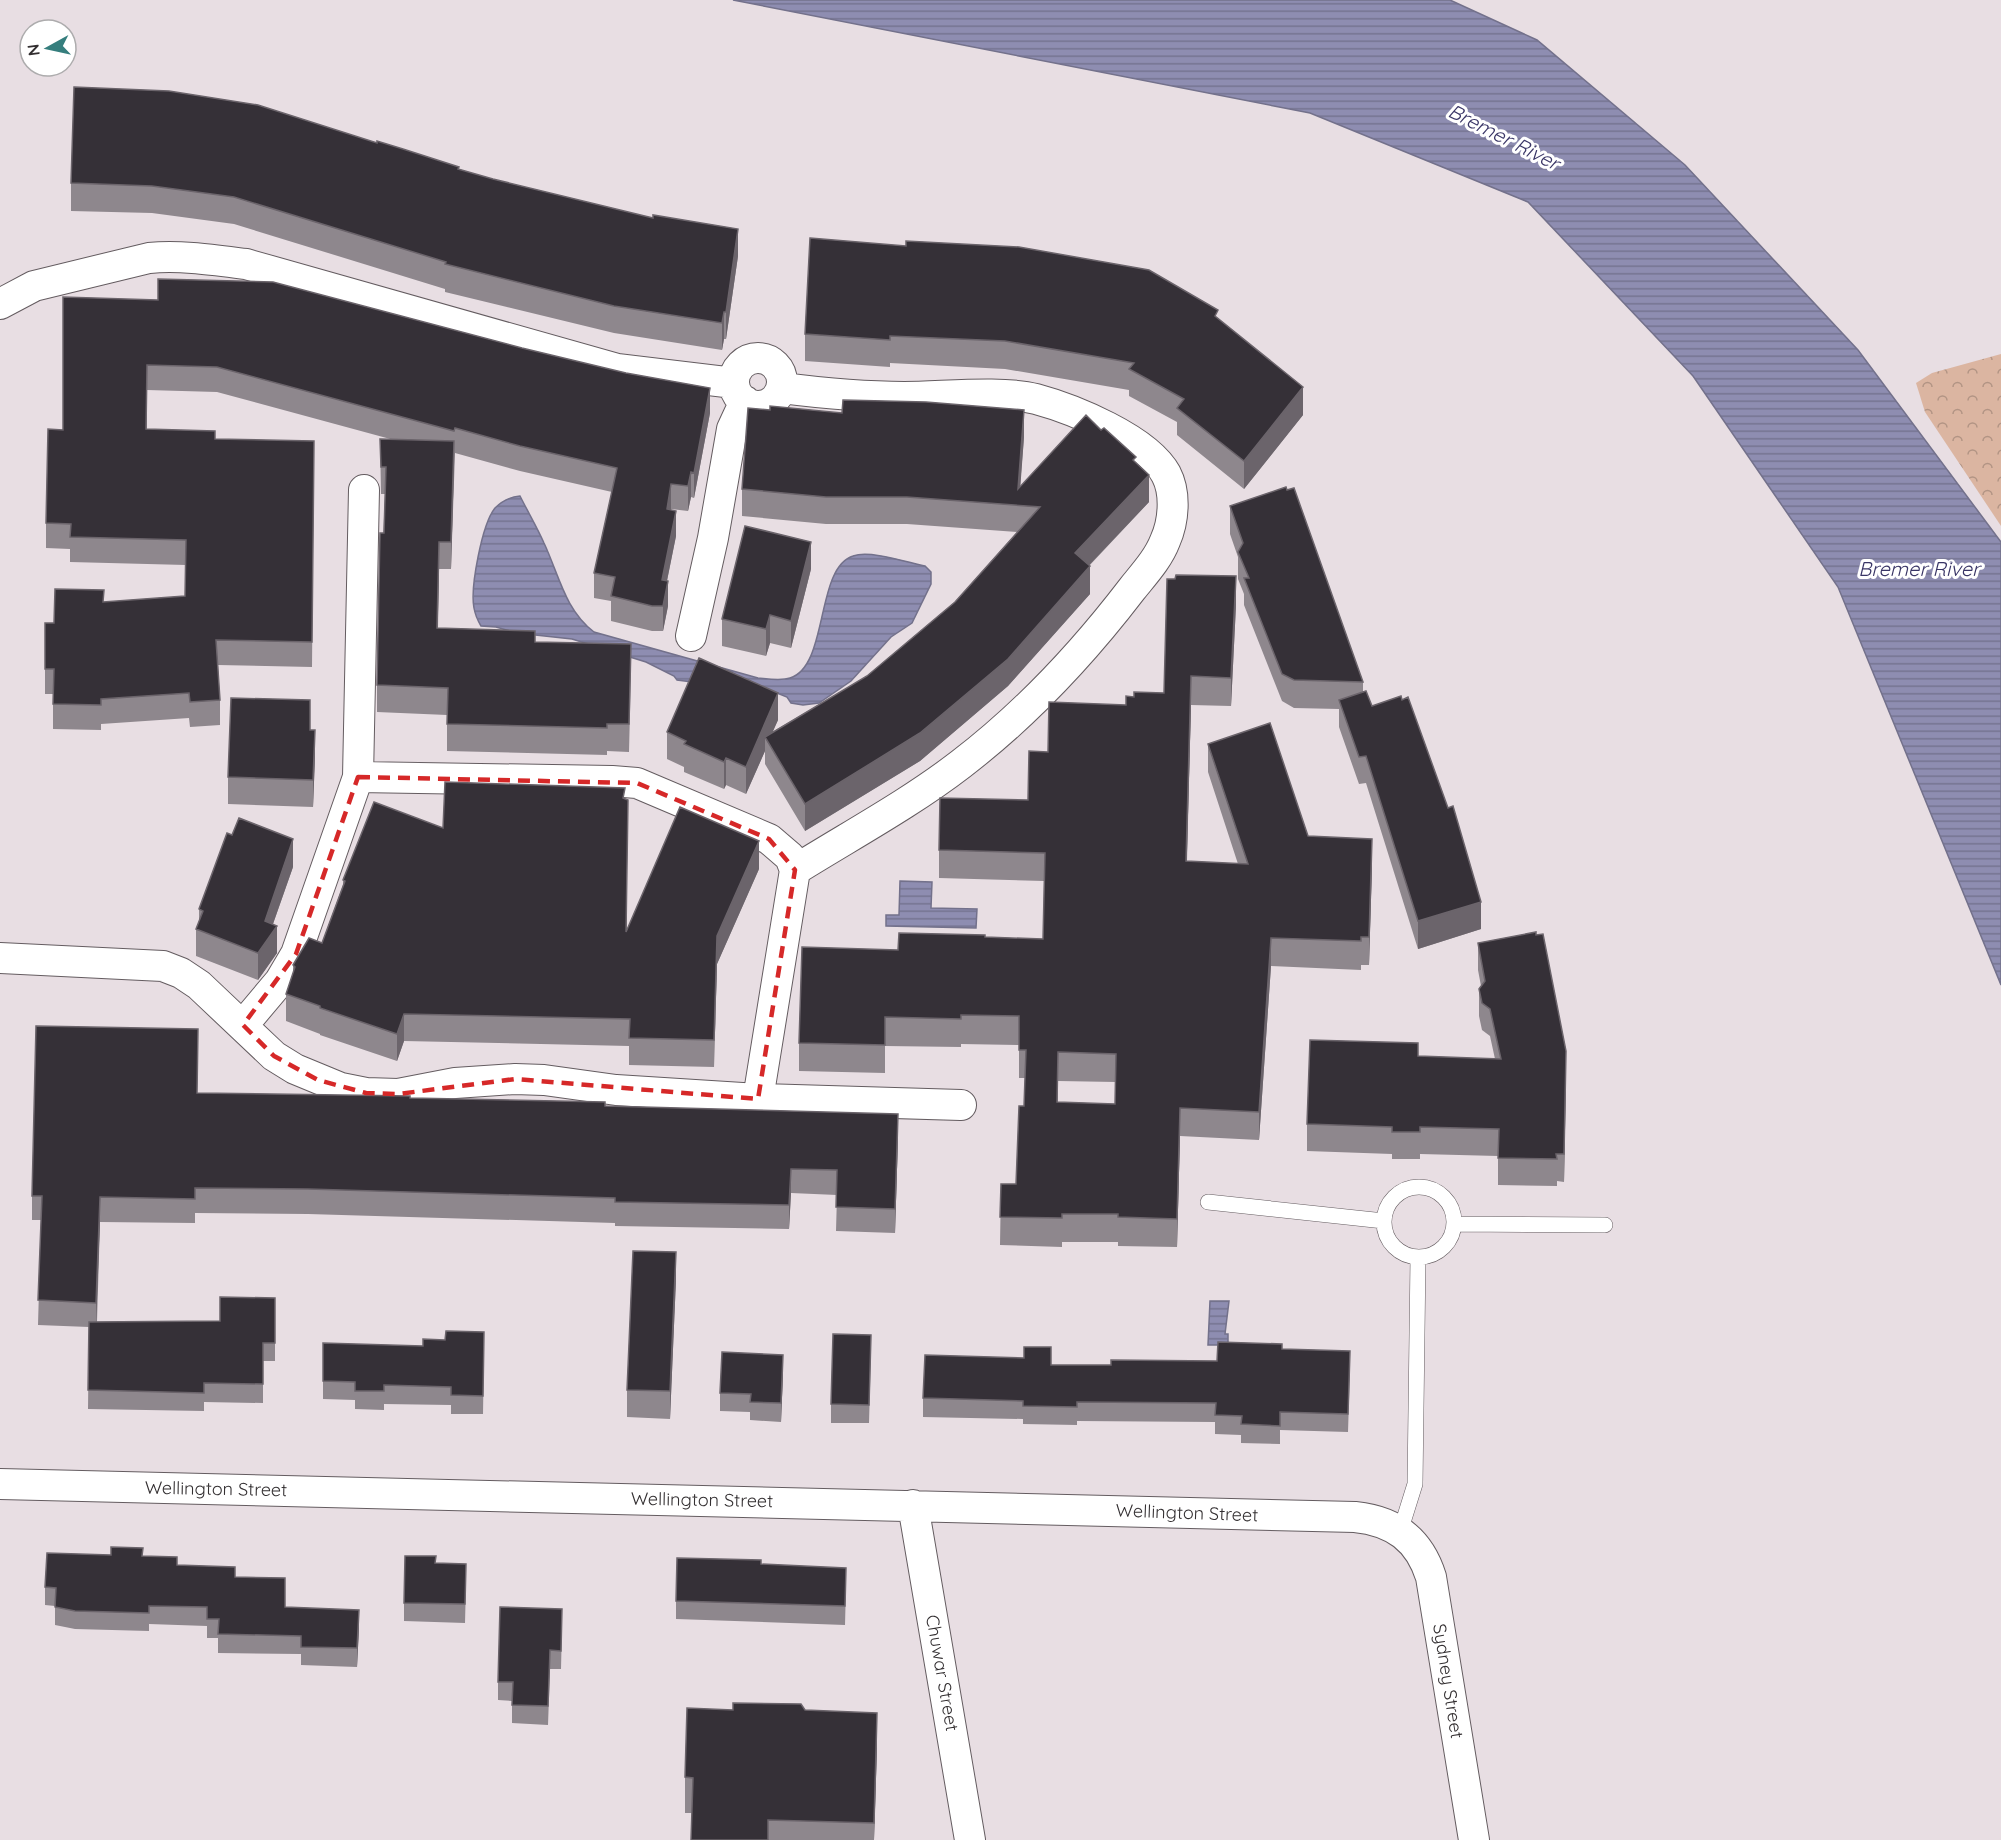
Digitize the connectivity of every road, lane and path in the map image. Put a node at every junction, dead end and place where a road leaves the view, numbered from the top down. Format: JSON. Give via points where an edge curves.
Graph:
{"nodes":[{"id":1,"x":0,"y":304,"type":"edge"},
{"id":2,"x":782,"y":388,"type":"junction"},
{"id":3,"x":739,"y":392,"type":"junction"},
{"id":4,"x":364,"y":490,"type":"dead end"},
{"id":5,"x":691,"y":636,"type":"dead end"},
{"id":6,"x":358,"y":777,"type":"junction"},
{"id":7,"x":795,"y":870,"type":"junction"},
{"id":8,"x":0,"y":958,"type":"edge"},
{"id":9,"x":243,"y":1025,"type":"junction"},
{"id":10,"x":758,"y":1100,"type":"junction"},
{"id":11,"x":961,"y":1105,"type":"dead end"},
{"id":12,"x":1208,"y":1202,"type":"dead end"},
{"id":13,"x":1384,"y":1221,"type":"junction"},
{"id":14,"x":1455,"y":1224,"type":"junction"},
{"id":15,"x":1605,"y":1226,"type":"dead end"},
{"id":16,"x":1418,"y":1258,"type":"junction"},
{"id":17,"x":0,"y":1484,"type":"edge"},
{"id":18,"x":913,"y":1505,"type":"junction"},
{"id":19,"x":1400,"y":1532,"type":"junction"},
{"id":20,"x":970,"y":1840,"type":"edge"},
{"id":21,"x":1474,"y":1840,"type":"edge"}],
"edges":[{"from":1,"to":3,"type":"street","via":[[34,286],[149,258],[209,259],[246,264],[617,369]]},
{"from":2,"to":3,"type":"street","via":[[768,404],[752,405]]},
{"from":2,"to":3,"type":"street","via":[[779,369],[768,360],[753,358],[736,372]]},
{"from":2,"to":7,"type":"street","via":[[872,396],[982,395],[1035,399],[1109,428],[1143,448],[1167,475],[1173,510],[1158,555],[1131,591],[1016,718],[931,785]]},
{"from":3,"to":5,"type":"street"},
{"from":4,"to":6,"type":"street"},
{"from":6,"to":7,"type":"street","via":[[637,783],[770,839],[790,857]]},
{"from":6,"to":9,"type":"street","via":[[296,954],[280,981]]},
{"from":7,"to":10,"type":"street"},
{"from":8,"to":9,"type":"street","via":[[164,966],[200,986]]},
{"from":9,"to":10,"type":"street","via":[[274,1056],[295,1070],[366,1093],[398,1094],[455,1083],[515,1079]]},
{"from":10,"to":11,"type":"street"},
{"from":12,"to":13,"type":"lane"},
{"from":13,"to":14,"type":"lane","via":[[1393,1198],[1414,1187],[1427,1187],[1447,1200]]},
{"from":13,"to":16,"type":"lane","via":[[1385,1233],[1397,1251]]},
{"from":14,"to":15,"type":"lane"},
{"from":14,"to":16,"type":"lane","via":[[1448,1245],[1429,1257]]},
{"from":16,"to":19,"type":"lane","via":[[1415,1484]]},
{"from":17,"to":18,"type":"street","name":"Wellington Street"},
{"from":18,"to":19,"type":"street","name":"Wellington Street","via":[[1355,1517],[1380,1521]]},
{"from":18,"to":20,"type":"street","name":"Chuwar Street"},
{"from":19,"to":21,"type":"street","name":"Sydney Street","via":[[1420,1552],[1431,1576]]}]}
